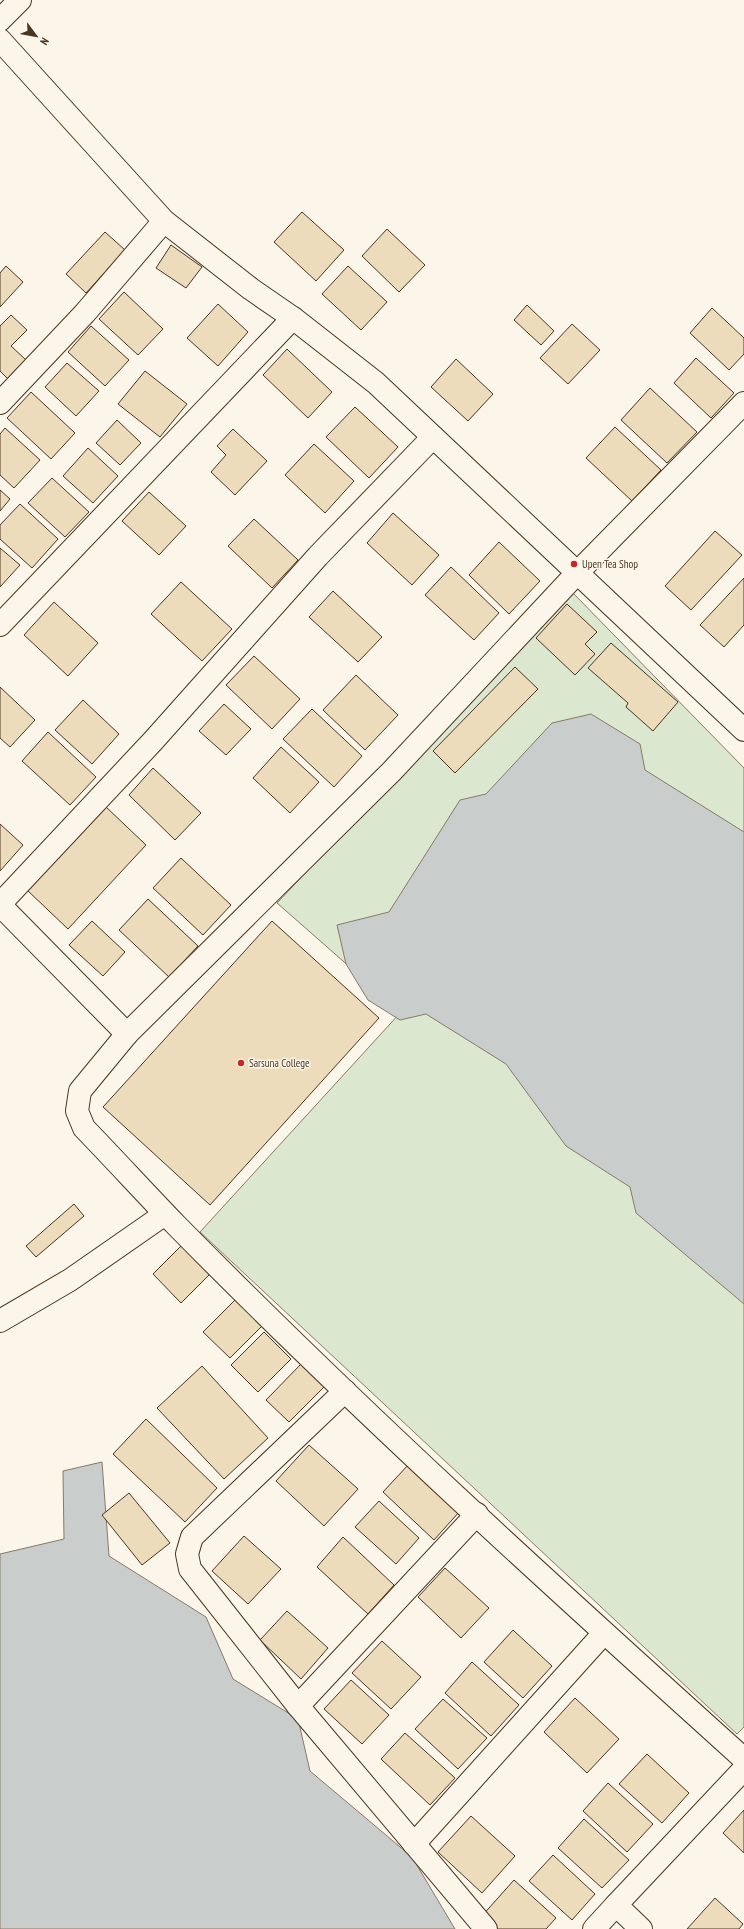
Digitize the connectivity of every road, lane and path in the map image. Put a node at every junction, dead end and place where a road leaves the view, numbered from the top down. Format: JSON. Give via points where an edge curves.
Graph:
{"nodes":[{"id":1,"x":20,"y":0,"type":"edge"},
{"id":2,"x":0,"y":20,"type":"edge"},
{"id":3,"x":0,"y":40,"type":"edge"},
{"id":4,"x":164,"y":221,"type":"junction"},
{"id":5,"x":293,"y":318,"type":"junction"},
{"id":6,"x":0,"y":403,"type":"edge"},
{"id":7,"x":744,"y":403,"type":"edge"},
{"id":8,"x":433,"y":437,"type":"junction"},
{"id":9,"x":577,"y":573,"type":"junction"},
{"id":10,"x":0,"y":625,"type":"edge"},
{"id":11,"x":744,"y":730,"type":"edge"},
{"id":12,"x":0,"y":904,"type":"edge"},
{"id":13,"x":128,"y":1034,"type":"junction"},
{"id":14,"x":166,"y":1214,"type":"junction"},
{"id":15,"x":0,"y":1322,"type":"edge"},
{"id":16,"x":345,"y":1391,"type":"junction"},
{"id":17,"x":477,"y":1514,"type":"junction"},
{"id":18,"x":604,"y":1633,"type":"junction"},
{"id":19,"x":298,"y":1706,"type":"junction"},
{"id":20,"x":744,"y":1759,"type":"edge"},
{"id":21,"x":744,"y":1769,"type":"edge"},
{"id":22,"x":414,"y":1844,"type":"junction"},
{"id":23,"x":616,"y":1905,"type":"junction"},
{"id":24,"x":486,"y":1929,"type":"edge"},
{"id":25,"x":594,"y":1929,"type":"edge"},
{"id":26,"x":641,"y":1929,"type":"edge"}],
"edges":[{"from":1,"to":2,"type":"street"},
{"from":3,"to":4,"type":"street"},
{"from":4,"to":5,"type":"street","via":[[251,290]]},
{"from":4,"to":6,"type":"street","via":[[85,313]]},
{"from":5,"to":8,"type":"street","via":[[376,383]]},
{"from":5,"to":10,"type":"street"},
{"from":7,"to":9,"type":"street"},
{"from":8,"to":9,"type":"street"},
{"from":8,"to":12,"type":"street","via":[[318,556],[153,741]]},
{"from":9,"to":11,"type":"street"},
{"from":9,"to":13,"type":"street","via":[[392,771]]},
{"from":12,"to":13,"type":"street"},
{"from":13,"to":14,"type":"street","via":[[80,1091],[77,1111],[84,1128]]},
{"from":14,"to":15,"type":"street","via":[[70,1280]]},
{"from":14,"to":16,"type":"street"},
{"from":16,"to":17,"type":"street"},
{"from":16,"to":19,"type":"street","via":[[192,1537],[187,1554],[190,1569]]},
{"from":17,"to":18,"type":"street"},
{"from":17,"to":19,"type":"street"},
{"from":18,"to":20,"type":"street"},
{"from":18,"to":22,"type":"street"},
{"from":19,"to":22,"type":"street"},
{"from":21,"to":23,"type":"street"},
{"from":22,"to":24,"type":"street"},
{"from":23,"to":25,"type":"street"},
{"from":23,"to":26,"type":"street"}]}
